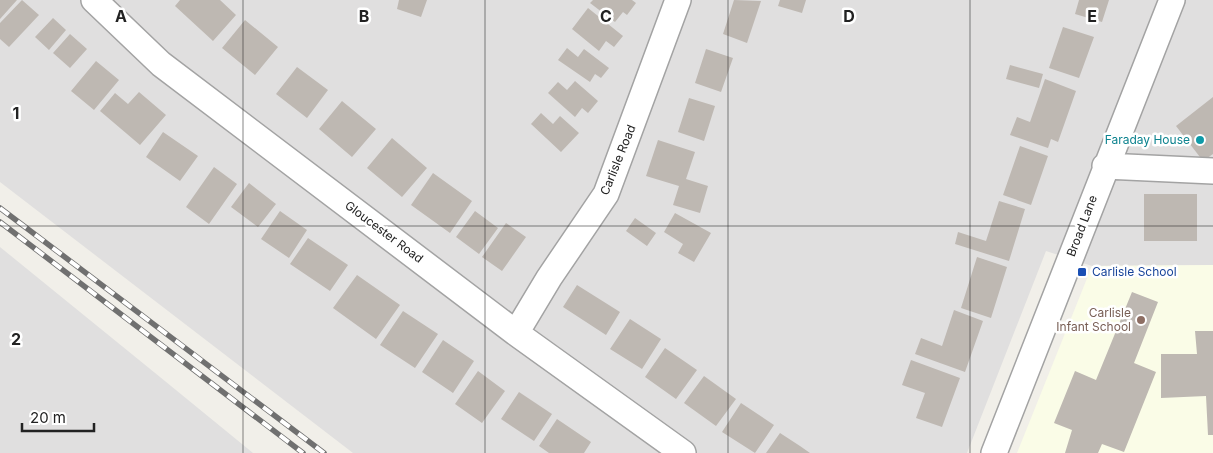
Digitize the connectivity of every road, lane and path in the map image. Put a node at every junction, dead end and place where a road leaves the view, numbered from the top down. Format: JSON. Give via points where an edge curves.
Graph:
{"nodes":[{"id":1,"x":94,"y":0,"type":"edge"},
{"id":2,"x":678,"y":0,"type":"edge"},
{"id":3,"x":1172,"y":0,"type":"edge"},
{"id":4,"x":1106,"y":166,"type":"junction"},
{"id":5,"x":1213,"y":171,"type":"edge"},
{"id":6,"x":516,"y":333,"type":"junction"},
{"id":7,"x":683,"y":453,"type":"edge"},
{"id":8,"x":994,"y":453,"type":"edge"}],
"edges":[{"from":1,"to":6,"type":"street","name":"Gloucester Road","via":[[162,64]]},
{"from":2,"to":6,"type":"street","name":"Carlisle Road","via":[[606,194]]},
{"from":3,"to":4,"type":"street","name":"Broad Lane"},
{"from":4,"to":5,"type":"street"},
{"from":4,"to":8,"type":"street","name":"Broad Lane"},
{"from":6,"to":7,"type":"street","name":"Gloucester Road"}]}
